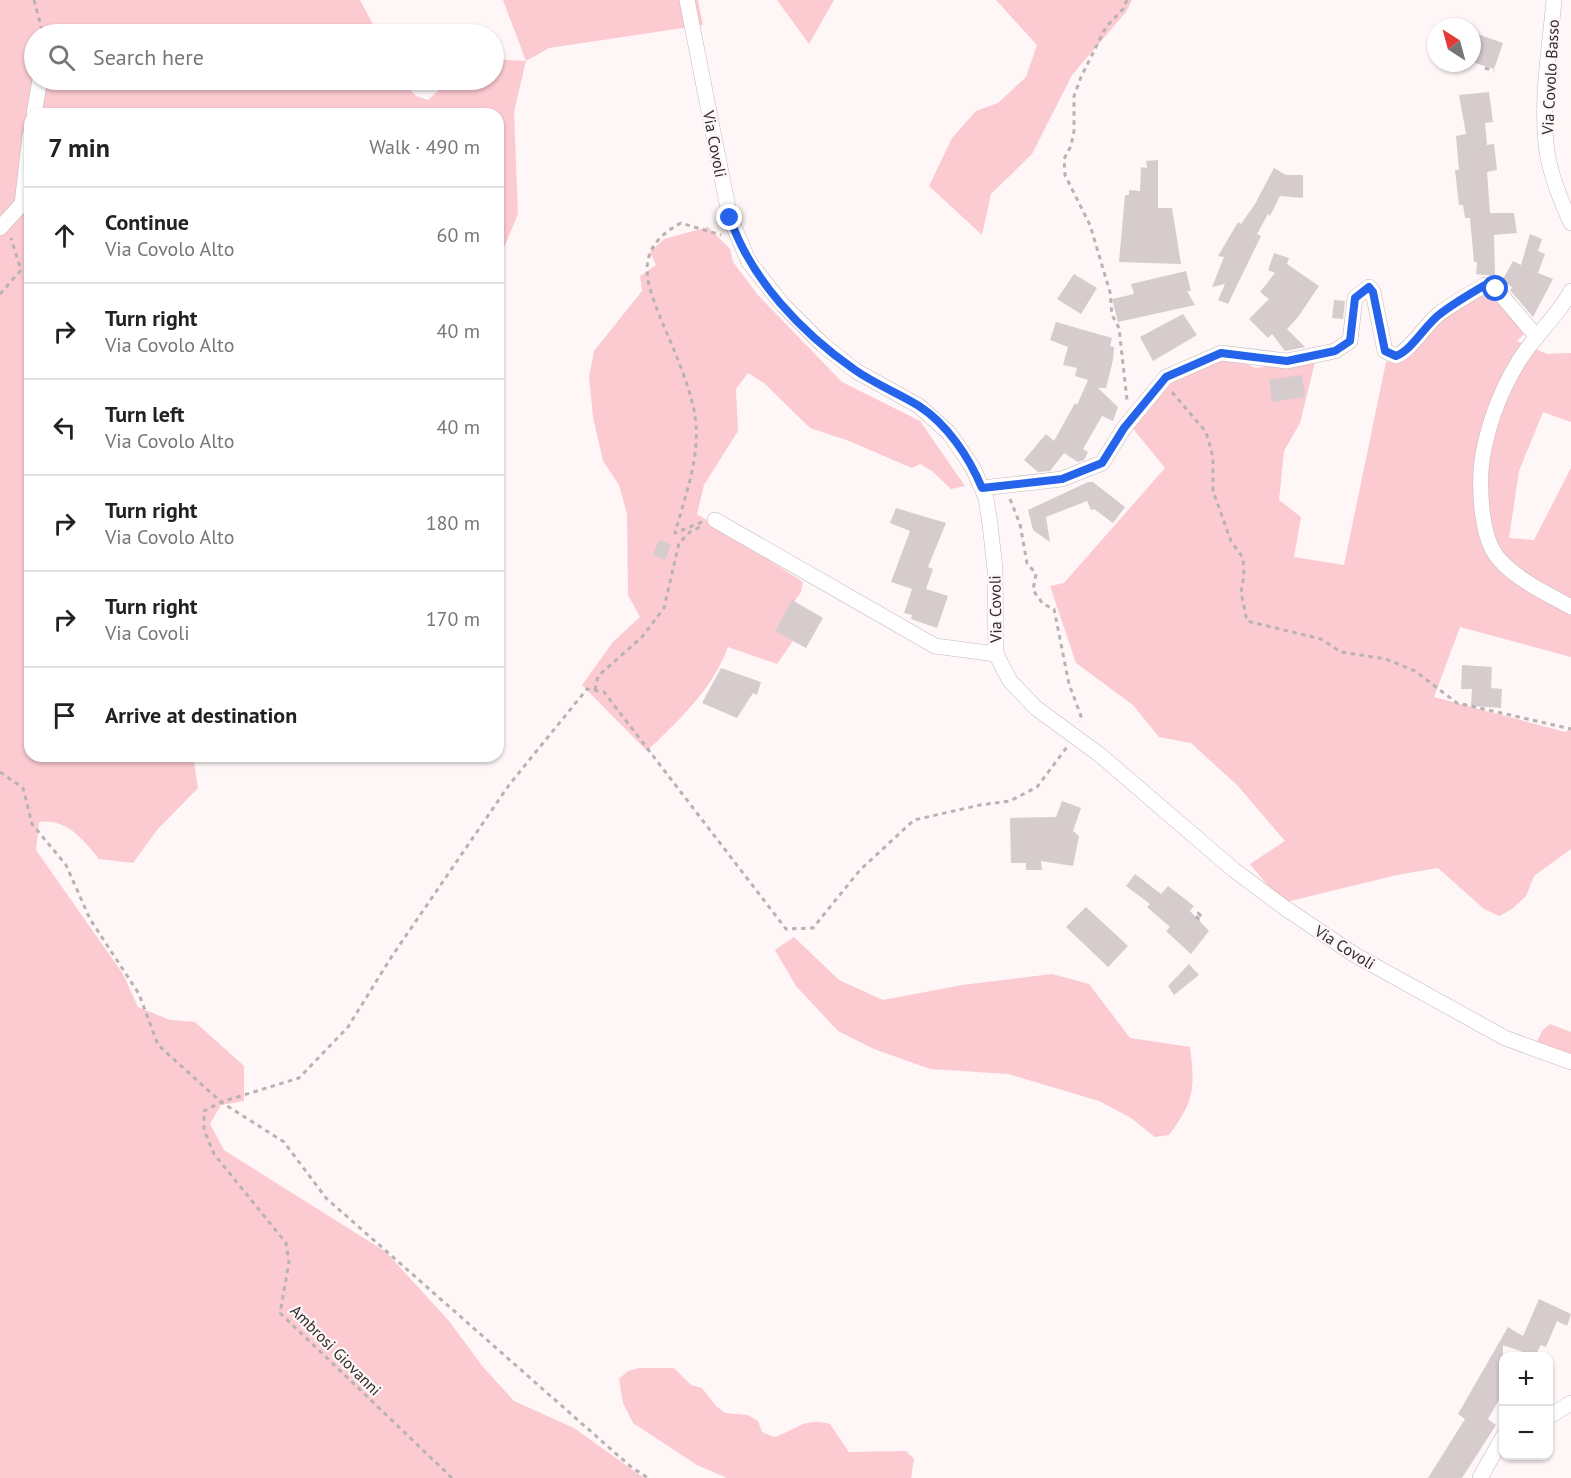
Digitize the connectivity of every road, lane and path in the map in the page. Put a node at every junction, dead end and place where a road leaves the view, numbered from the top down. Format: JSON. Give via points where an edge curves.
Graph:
{"nodes":[{"id":1,"x":34,"y":0,"type":"edge"},
{"id":2,"x":687,"y":0,"type":"edge"},
{"id":3,"x":1126,"y":0,"type":"edge"},
{"id":4,"x":1554,"y":0,"type":"edge"},
{"id":5,"x":40,"y":24,"type":"edge"},
{"id":6,"x":1485,"y":68,"type":"dead end"},
{"id":7,"x":1494,"y":71,"type":"dead end"},
{"id":8,"x":38,"y":90,"type":"edge"},
{"id":9,"x":35,"y":108,"type":"edge"},
{"id":10,"x":24,"y":187,"type":"edge"},
{"id":11,"x":1571,"y":222,"type":"edge"},
{"id":12,"x":3,"y":225,"type":"edge"},
{"id":13,"x":740,"y":244,"type":"junction"},
{"id":14,"x":1571,"y":291,"type":"edge"},
{"id":15,"x":0,"y":294,"type":"edge"},
{"id":16,"x":1537,"y":337,"type":"junction"},
{"id":17,"x":1162,"y":382,"type":"junction"},
{"id":18,"x":1124,"y":428,"type":"junction"},
{"id":19,"x":1016,"y":486,"type":"junction"},
{"id":20,"x":982,"y":488,"type":"junction"},
{"id":21,"x":715,"y":520,"type":"junction"},
{"id":22,"x":1571,"y":607,"type":"edge"},
{"id":23,"x":996,"y":654,"type":"junction"},
{"id":24,"x":594,"y":690,"type":"junction"},
{"id":25,"x":1571,"y":729,"type":"edge"},
{"id":26,"x":1074,"y":738,"type":"junction"},
{"id":27,"x":0,"y":772,"type":"edge"},
{"id":28,"x":1571,"y":1062,"type":"edge"},
{"id":29,"x":221,"y":1102,"type":"junction"},
{"id":30,"x":1571,"y":1403,"type":"edge"},
{"id":31,"x":1553,"y":1414,"type":"edge"},
{"id":32,"x":1499,"y":1442,"type":"edge"},
{"id":33,"x":452,"y":1478,"type":"edge"},
{"id":34,"x":648,"y":1478,"type":"edge"},
{"id":35,"x":1480,"y":1478,"type":"edge"}],
"edges":[{"from":1,"to":5,"type":"path"},
{"from":2,"to":13,"type":"street","name":"Via Covoli","via":[[726,199]]},
{"from":3,"to":18,"type":"path","via":[[1106,27],[1081,77],[1074,96],[1071,146],[1064,159],[1065,175],[1090,225],[1110,292],[1112,315],[1119,328],[1128,405]]},
{"from":4,"to":11,"type":"street","name":"Via Covolo Basso","via":[[1546,145]]},
{"from":6,"to":7,"type":"path"},
{"from":8,"to":9,"type":"street"},
{"from":10,"to":12,"type":"street","via":[[22,204]]},
{"from":12,"to":15,"type":"path","via":[[21,270]]},
{"from":13,"to":20,"type":"street","name":"Via Covoli","via":[[770,289],[823,345],[856,371],[919,406],[938,422],[973,468]]},
{"from":13,"to":21,"type":"path","via":[[681,223],[659,240],[646,265],[650,294],[695,416],[688,495],[675,533],[699,522]]},
{"from":14,"to":16,"type":"street","via":[[1564,306]]},
{"from":16,"to":17,"type":"street","via":[[1496,289],[1485,285],[1440,314],[1405,352],[1396,356],[1385,351],[1376,302],[1369,287],[1355,298],[1350,341],[1335,351],[1287,361],[1221,353]]},
{"from":16,"to":22,"type":"street","via":[[1508,381],[1484,448],[1485,530],[1493,552],[1509,569]]},
{"from":17,"to":18,"type":"street"},
{"from":17,"to":25,"type":"path","via":[[1206,432],[1213,457],[1213,491],[1231,541],[1243,558],[1241,592],[1247,621],[1321,639],[1341,652],[1386,659],[1415,672],[1457,703]]},
{"from":18,"to":19,"type":"street","via":[[1102,463],[1062,479]]},
{"from":19,"to":20,"type":"street"},
{"from":19,"to":26,"type":"path","via":[[1009,491],[1027,563],[1036,574],[1033,590],[1043,604],[1054,609],[1068,684],[1081,716]]},
{"from":20,"to":23,"type":"street","name":"Via Covoli","via":[[995,569]]},
{"from":21,"to":23,"type":"street","via":[[935,646]]},
{"from":21,"to":24,"type":"path","via":[[690,532],[680,543],[664,608],[642,637],[598,676]]},
{"from":23,"to":26,"type":"street","name":"Via Covoli","via":[[1019,692]]},
{"from":24,"to":26,"type":"path","via":[[604,692],[786,929],[813,928],[860,870],[914,820],[1010,801],[1037,786]]},
{"from":24,"to":29,"type":"path","via":[[587,689],[508,785],[348,1027],[298,1078]]},
{"from":26,"to":28,"type":"street","name":"Via Covoli","via":[[1100,755],[1234,870],[1331,939],[1505,1038]]},
{"from":27,"to":29,"type":"path","via":[[22,788],[32,824],[66,865],[90,919],[139,994],[158,1045]]},
{"from":29,"to":33,"type":"path","name":"Ambrosi Giovanni","via":[[204,1111],[203,1118],[214,1154],[286,1243],[289,1262],[280,1313]]},
{"from":29,"to":34,"type":"path","via":[[284,1142],[326,1198]]},
{"from":30,"to":31,"type":"street"},
{"from":32,"to":35,"type":"street"}]}
